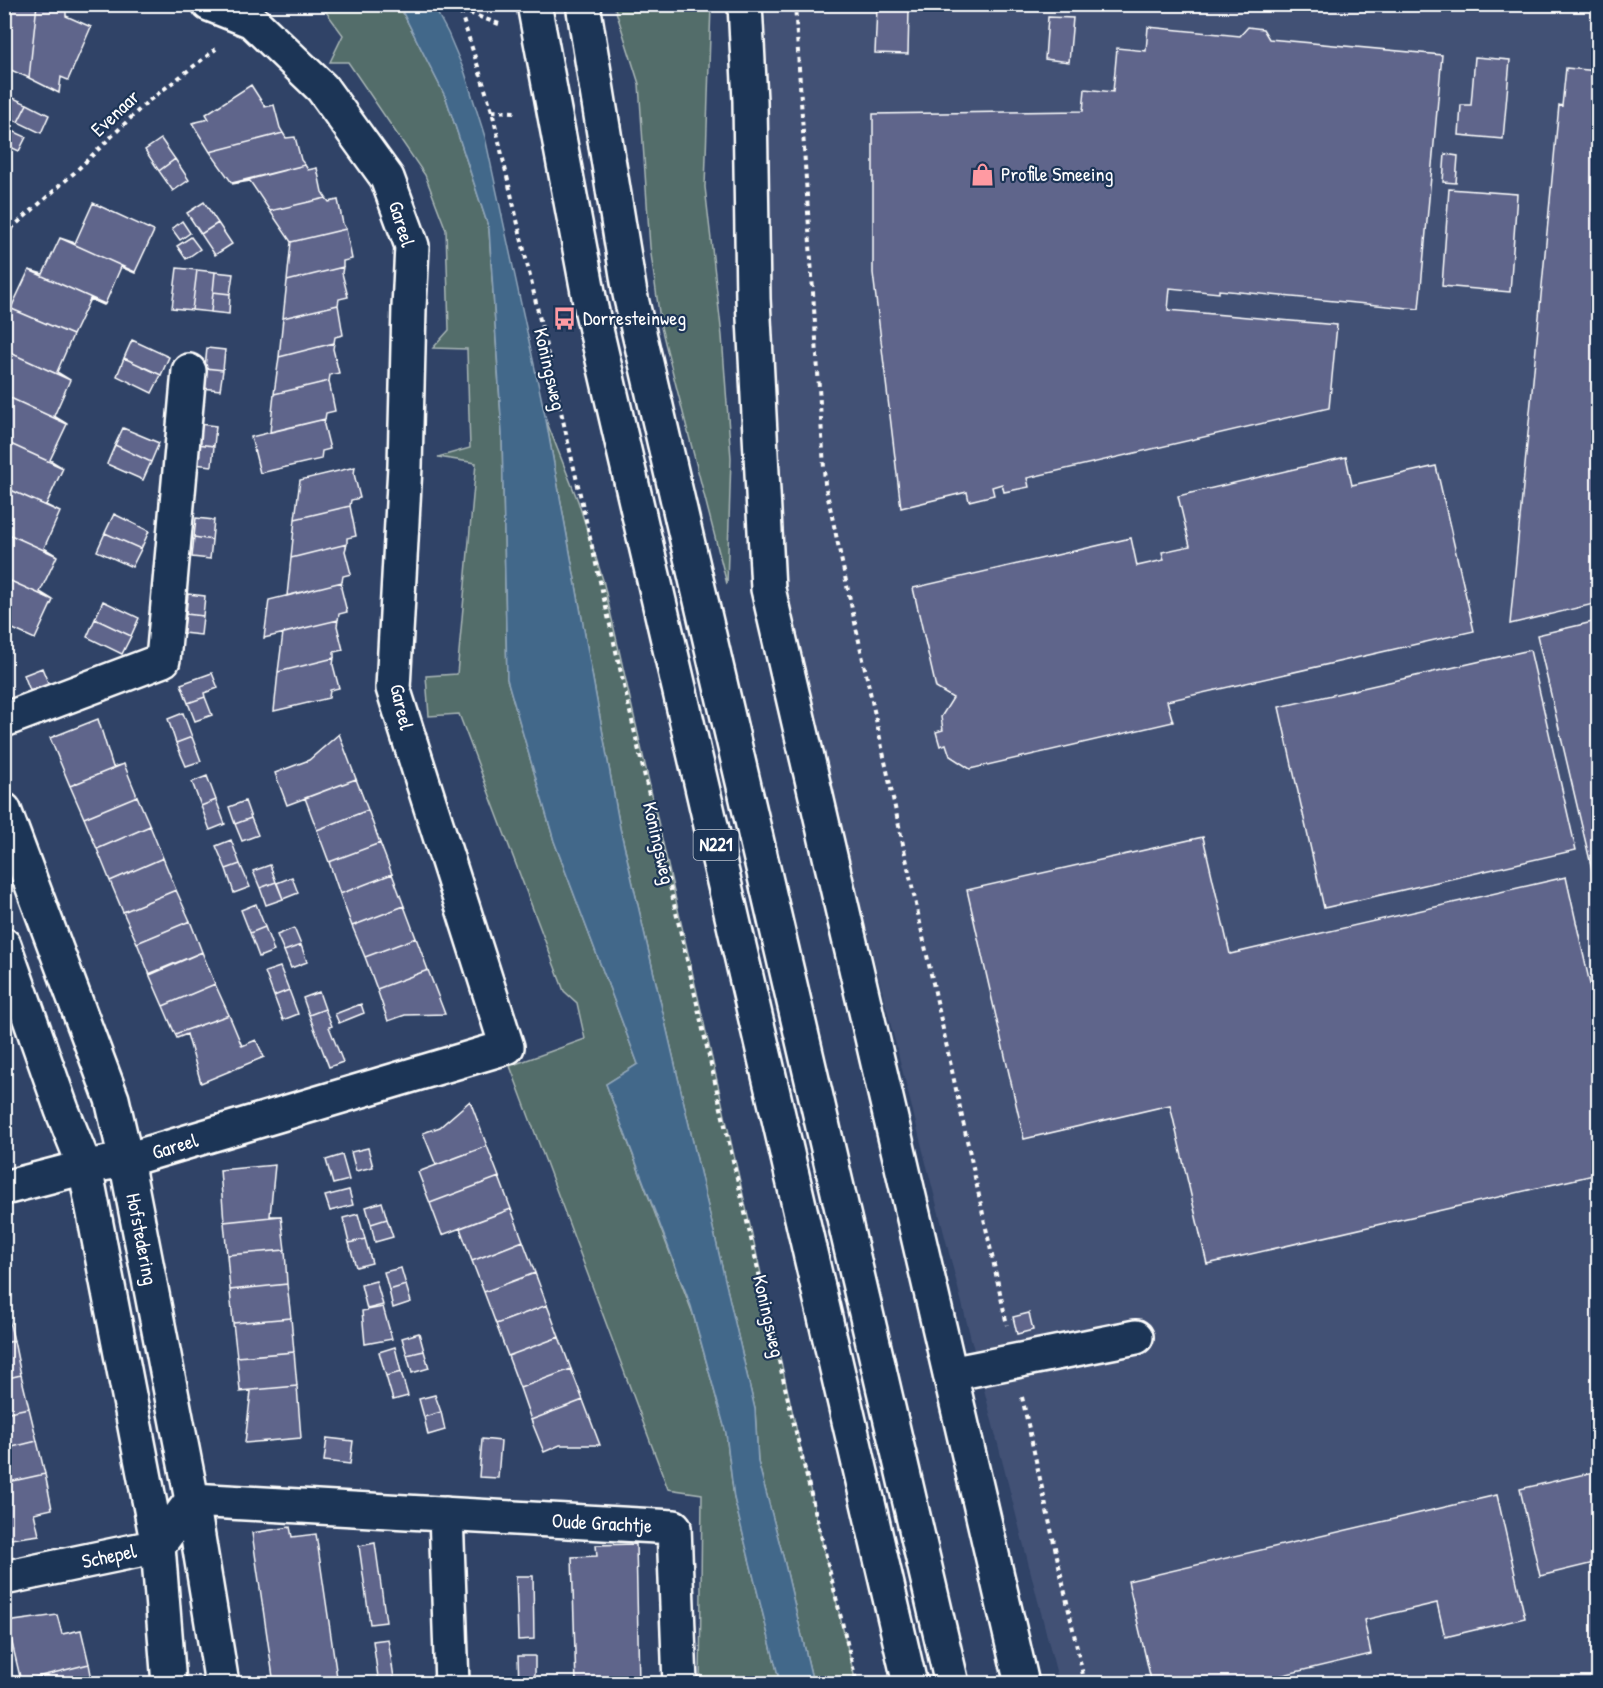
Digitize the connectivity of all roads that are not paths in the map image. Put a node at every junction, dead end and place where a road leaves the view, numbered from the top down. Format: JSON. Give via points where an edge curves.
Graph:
{"nodes":[{"id":1,"x":209,"y":4,"type":"edge"},
{"id":2,"x":534,"y":4,"type":"edge"},
{"id":3,"x":583,"y":4,"type":"edge"},
{"id":4,"x":745,"y":4,"type":"edge"},
{"id":5,"x":189,"y":371,"type":"dead end"},
{"id":6,"x":4,"y":720,"type":"edge"},
{"id":7,"x":4,"y":810,"type":"edge"},
{"id":8,"x":4,"y":945,"type":"edge"},
{"id":9,"x":126,"y":1160,"type":"junction"},
{"id":10,"x":85,"y":1167,"type":"junction"},
{"id":11,"x":4,"y":1188,"type":"edge"},
{"id":12,"x":1136,"y":1337,"type":"dead end"},
{"id":13,"x":950,"y":1374,"type":"junction"},
{"id":14,"x":192,"y":1500,"type":"junction"},
{"id":15,"x":446,"y":1514,"type":"junction"},
{"id":16,"x":158,"y":1546,"type":"junction"},
{"id":17,"x":4,"y":1578,"type":"edge"},
{"id":18,"x":169,"y":1683,"type":"edge"},
{"id":19,"x":222,"y":1683,"type":"edge"},
{"id":20,"x":452,"y":1683,"type":"edge"},
{"id":21,"x":680,"y":1683,"type":"edge"},
{"id":22,"x":910,"y":1683,"type":"edge"},
{"id":23,"x":952,"y":1683,"type":"edge"},
{"id":24,"x":1022,"y":1683,"type":"edge"}],
"edges":[{"from":1,"to":9,"type":"street","name":"Gareel","via":[[252,21],[322,88],[387,178],[412,246],[393,688],[507,1047]]},
{"from":2,"to":22,"type":"street","number":"N221","via":[[591,308]]},
{"from":3,"to":23,"type":"street","number":"N221","via":[[630,294]]},
{"from":4,"to":13,"type":"street","via":[[753,299],[768,589]]},
{"from":5,"to":6,"type":"street","via":[[163,660]]},
{"from":7,"to":9,"type":"street","name":"Hofstedering","via":[[112,1099]]},
{"from":8,"to":10,"type":"street"},
{"from":9,"to":10,"type":"street"},
{"from":9,"to":14,"type":"street","name":"Hofstedering"},
{"from":10,"to":11,"type":"street"},
{"from":10,"to":16,"type":"street"},
{"from":12,"to":13,"type":"street"},
{"from":13,"to":24,"type":"street"},
{"from":14,"to":15,"type":"street","name":"Oude Grachtje"},
{"from":14,"to":16,"type":"street","name":"Schepel"},
{"from":14,"to":19,"type":"street","name":"Hofstedering"},
{"from":15,"to":20,"type":"street"},
{"from":15,"to":21,"type":"street","name":"Oude Grachtje","via":[[674,1527]]},
{"from":16,"to":17,"type":"street","name":"Schepel"},
{"from":16,"to":18,"type":"street"}]}
